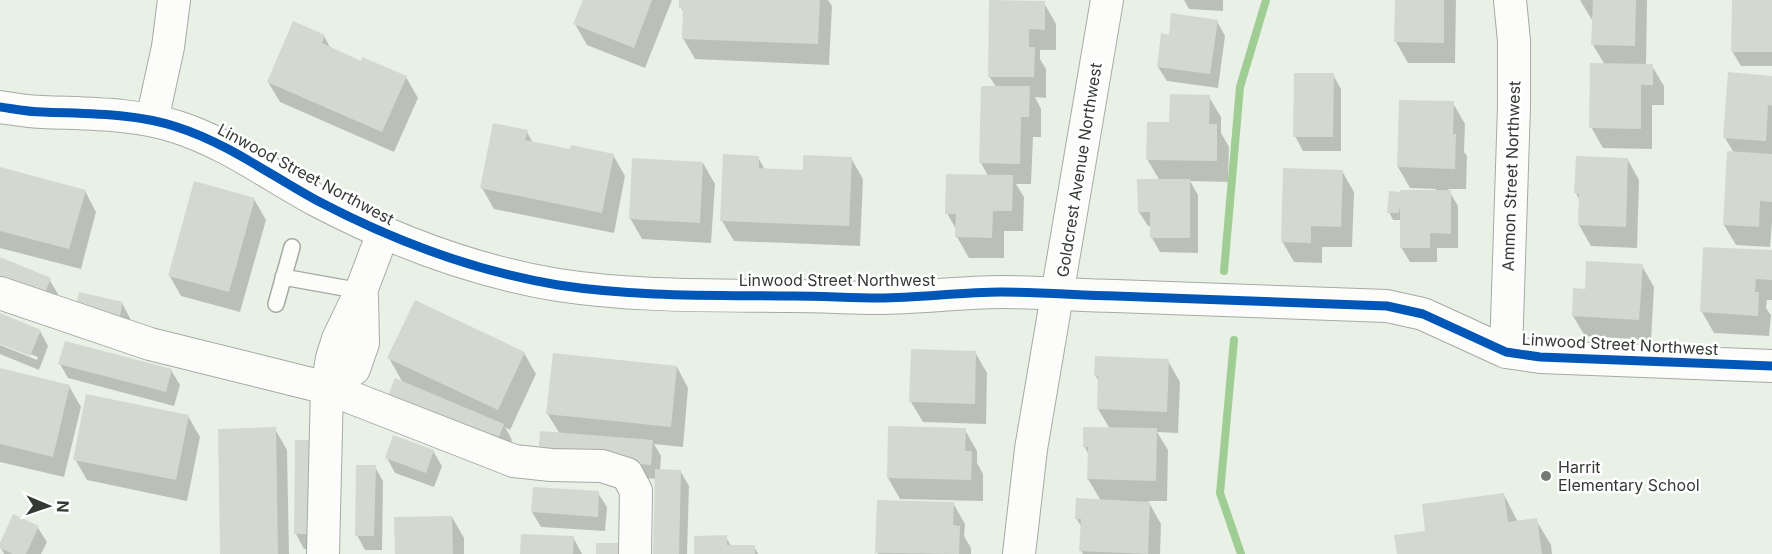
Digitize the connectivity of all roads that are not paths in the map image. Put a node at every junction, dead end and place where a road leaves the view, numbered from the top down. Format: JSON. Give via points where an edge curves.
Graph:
{"nodes":[{"id":1,"x":174,"y":0,"type":"edge"},
{"id":2,"x":1107,"y":0,"type":"edge"},
{"id":3,"x":1510,"y":0,"type":"edge"},
{"id":4,"x":0,"y":107,"type":"edge"},
{"id":5,"x":152,"y":120,"type":"junction"},
{"id":6,"x":383,"y":233,"type":"junction"},
{"id":7,"x":292,"y":248,"type":"dead end"},
{"id":8,"x":283,"y":277,"type":"junction"},
{"id":9,"x":362,"y":291,"type":"junction"},
{"id":10,"x":0,"y":293,"type":"edge"},
{"id":11,"x":1059,"y":294,"type":"junction"},
{"id":12,"x":276,"y":304,"type":"dead end"},
{"id":13,"x":1506,"y":352,"type":"junction"},
{"id":14,"x":1772,"y":366,"type":"edge"},
{"id":15,"x":327,"y":388,"type":"junction"},
{"id":16,"x":323,"y":554,"type":"edge"},
{"id":17,"x":635,"y":554,"type":"edge"},
{"id":18,"x":1019,"y":554,"type":"edge"}],
"edges":[{"from":1,"to":5,"type":"street"},
{"from":2,"to":11,"type":"street","name":"Goldcrest Avenue Northwest"},
{"from":3,"to":13,"type":"street","name":"Ammon Street Northwest","via":[[1514,106]]},
{"from":4,"to":5,"type":"street","name":"Linwood Street Northwest"},
{"from":5,"to":6,"type":"street","name":"Linwood Street Northwest","via":[[214,141]]},
{"from":6,"to":9,"type":"street"},
{"from":6,"to":11,"type":"street","name":"Linwood Street Northwest","via":[[421,249],[558,285],[646,293],[881,298],[1000,292]]},
{"from":7,"to":8,"type":"lane"},
{"from":8,"to":9,"type":"lane"},
{"from":8,"to":12,"type":"lane"},
{"from":9,"to":15,"type":"street","via":[[338,339]]},
{"from":10,"to":15,"type":"street","via":[[150,344]]},
{"from":11,"to":13,"type":"street","name":"Linwood Street Northwest","via":[[1387,306],[1424,314]]},
{"from":11,"to":18,"type":"street","name":"Goldcrest Avenue Northwest","via":[[1031,449]]},
{"from":13,"to":14,"type":"street","name":"Linwood Street Northwest","via":[[1540,357]]},
{"from":15,"to":16,"type":"street"},
{"from":15,"to":17,"type":"street","via":[[514,461],[602,466],[627,474],[636,491]]}]}
